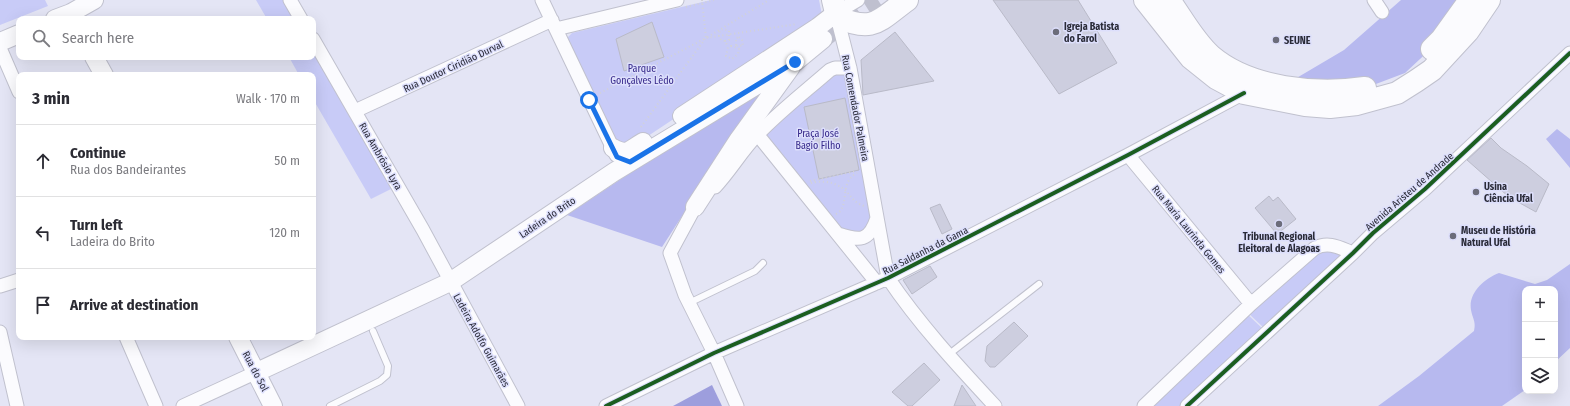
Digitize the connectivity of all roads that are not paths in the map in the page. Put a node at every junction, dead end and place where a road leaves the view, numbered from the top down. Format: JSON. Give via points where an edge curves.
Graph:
{"nodes":[{"id":1,"x":94,"y":0,"type":"edge"},
{"id":2,"x":290,"y":0,"type":"edge"},
{"id":3,"x":542,"y":0,"type":"edge"},
{"id":4,"x":677,"y":0,"type":"edge"},
{"id":5,"x":858,"y":0,"type":"edge"},
{"id":6,"x":907,"y":0,"type":"edge"},
{"id":7,"x":1146,"y":0,"type":"edge"},
{"id":8,"x":1169,"y":0,"type":"edge"},
{"id":9,"x":1180,"y":0,"type":"edge"},
{"id":10,"x":1374,"y":0,"type":"edge"},
{"id":11,"x":1470,"y":0,"type":"edge"},
{"id":12,"x":1489,"y":0,"type":"edge"},
{"id":13,"x":835,"y":10,"type":"edge"},
{"id":14,"x":1382,"y":12,"type":"dead end"},
{"id":15,"x":66,"y":13,"type":"edge"},
{"id":16,"x":299,"y":16,"type":"edge"},
{"id":17,"x":554,"y":25,"type":"junction"},
{"id":18,"x":16,"y":35,"type":"edge"},
{"id":19,"x":823,"y":38,"type":"tunnel mouth"},
{"id":20,"x":0,"y":42,"type":"edge"},
{"id":21,"x":316,"y":44,"type":"edge"},
{"id":22,"x":0,"y":48,"type":"edge"},
{"id":23,"x":1570,"y":53,"type":"edge"},
{"id":24,"x":96,"y":60,"type":"edge"},
{"id":25,"x":795,"y":62,"type":"junction"},
{"id":26,"x":850,"y":68,"type":"junction"},
{"id":27,"x":102,"y":72,"type":"edge"},
{"id":28,"x":16,"y":85,"type":"edge"},
{"id":29,"x":1318,"y":91,"type":"junction"},
{"id":30,"x":1244,"y":93,"type":"junction"},
{"id":31,"x":355,"y":111,"type":"junction"},
{"id":32,"x":757,"y":134,"type":"junction"},
{"id":33,"x":1128,"y":155,"type":"junction"},
{"id":34,"x":619,"y":160,"type":"junction"},
{"id":35,"x":695,"y":207,"type":"junction"},
{"id":36,"x":876,"y":212,"type":"junction"},
{"id":37,"x":838,"y":234,"type":"junction"},
{"id":38,"x":1353,"y":253,"type":"junction"},
{"id":39,"x":763,"y":263,"type":"dead end"},
{"id":40,"x":448,"y":278,"type":"junction"},
{"id":41,"x":883,"y":280,"type":"junction"},
{"id":42,"x":16,"y":281,"type":"edge"},
{"id":43,"x":1039,"y":284,"type":"dead end"},
{"id":44,"x":0,"y":286,"type":"edge"},
{"id":45,"x":689,"y":303,"type":"junction"},
{"id":46,"x":1250,"y":304,"type":"junction"},
{"id":47,"x":370,"y":326,"type":"junction"},
{"id":48,"x":0,"y":332,"type":"edge"},
{"id":49,"x":127,"y":340,"type":"edge"},
{"id":50,"x":240,"y":340,"type":"edge"},
{"id":51,"x":714,"y":353,"type":"junction"},
{"id":52,"x":948,"y":355,"type":"junction"},
{"id":53,"x":257,"y":372,"type":"junction"},
{"id":54,"x":17,"y":406,"type":"edge"},
{"id":55,"x":156,"y":406,"type":"edge"},
{"id":56,"x":183,"y":406,"type":"edge"},
{"id":57,"x":273,"y":406,"type":"edge"},
{"id":58,"x":330,"y":406,"type":"edge"},
{"id":59,"x":518,"y":406,"type":"edge"},
{"id":60,"x":606,"y":406,"type":"edge"},
{"id":61,"x":737,"y":406,"type":"edge"},
{"id":62,"x":995,"y":406,"type":"edge"},
{"id":63,"x":1144,"y":406,"type":"edge"},
{"id":64,"x":1187,"y":406,"type":"edge"}],
"edges":[{"from":1,"to":15,"type":"main road"},
{"from":2,"to":16,"type":"street"},
{"from":3,"to":17,"type":"street"},
{"from":4,"to":17,"type":"street","name":"Rua Doutor Ciridião Durval"},
{"from":5,"to":13,"type":"street"},
{"from":6,"to":13,"type":"highway","via":[[875,23],[868,25],[860,25]]},
{"from":7,"to":30,"type":"highway","via":[[1191,58],[1216,78]]},
{"from":8,"to":29,"type":"highway","via":[[1210,55],[1229,68],[1252,79]]},
{"from":9,"to":29,"type":"highway","via":[[1225,56],[1257,74]]},
{"from":10,"to":14,"type":"street"},
{"from":11,"to":29,"type":"highway","via":[[1442,39],[1404,73],[1368,87]]},
{"from":12,"to":30,"type":"highway","via":[[1468,31],[1432,70],[1397,92],[1357,104],[1330,107],[1305,105]]},
{"from":13,"to":26,"type":"street","name":"Rua Comendador Palmeira"},
{"from":13,"to":34,"type":"main road","via":[[818,27],[626,152],[622,152]]},
{"from":17,"to":31,"type":"street","name":"Rua Doutor Ciridião Durval"},
{"from":17,"to":34,"type":"street"},
{"from":18,"to":20,"type":"main road"},
{"from":19,"to":25,"type":"main road","name":"Ladeira do Brito"},
{"from":21,"to":31,"type":"street","name":"Rua Ambrósio Lyra"},
{"from":22,"to":28,"type":"street"},
{"from":23,"to":38,"type":"street","name":"Avenida Aristeu de Andrade"},
{"from":24,"to":27,"type":"main road"},
{"from":25,"to":34,"type":"main road","name":"Ladeira do Brito"},
{"from":25,"to":35,"type":"main road"},
{"from":26,"to":32,"type":"street","via":[[830,70]]},
{"from":26,"to":36,"type":"street","name":"Rua Comendador Palmeira"},
{"from":30,"to":33,"type":"street","name":"Rua Saldanha da Gama"},
{"from":31,"to":40,"type":"street","name":"Rua Ambrósio Lyra"},
{"from":32,"to":35,"type":"street","via":[[727,174]]},
{"from":32,"to":37,"type":"street","name":"Rua Comendador Palmeira"},
{"from":33,"to":41,"type":"street","name":"Rua Saldanha da Gama"},
{"from":33,"to":46,"type":"street","name":"Rua Maria Laurinda Gomes"},
{"from":34,"to":40,"type":"main road","name":"Ladeira do Brito"},
{"from":35,"to":45,"type":"street","via":[[670,253]]},
{"from":36,"to":37,"type":"street","via":[[870,233],[860,239]]},
{"from":36,"to":41,"type":"street","name":"Rua Comendador Palmeira"},
{"from":37,"to":41,"type":"street","name":"Rua Comendador Palmeira"},
{"from":38,"to":46,"type":"street","via":[[1332,245],[1321,245]]},
{"from":38,"to":64,"type":"street","name":"Avenida Aristeu de Andrade"},
{"from":39,"to":45,"type":"lane","via":[[755,271]]},
{"from":40,"to":47,"type":"main road","name":"Ladeira do Brito"},
{"from":40,"to":59,"type":"street","name":"Ladeira Adolfo Guimarães"},
{"from":41,"to":51,"type":"street","name":"Rua Saldanha da Gama"},
{"from":41,"to":52,"type":"street","name":"Rua Comendador Palmeira","via":[[903,300]]},
{"from":42,"to":44,"type":"street"},
{"from":43,"to":52,"type":"lane"},
{"from":45,"to":51,"type":"street"},
{"from":46,"to":63,"type":"street"},
{"from":47,"to":53,"type":"main road","name":"Ladeira do Brito"},
{"from":47,"to":58,"type":"lane","via":[[388,366],[387,375]]},
{"from":48,"to":54,"type":"street"},
{"from":49,"to":55,"type":"street"},
{"from":50,"to":53,"type":"main road","name":"Rua do Sol"},
{"from":51,"to":60,"type":"street","name":"Rua Saldanha da Gama"},
{"from":51,"to":61,"type":"street"},
{"from":52,"to":62,"type":"street","name":"Rua Comendador Palmeira"},
{"from":53,"to":56,"type":"street"},
{"from":53,"to":57,"type":"main road","name":"Rua do Sol"}]}
